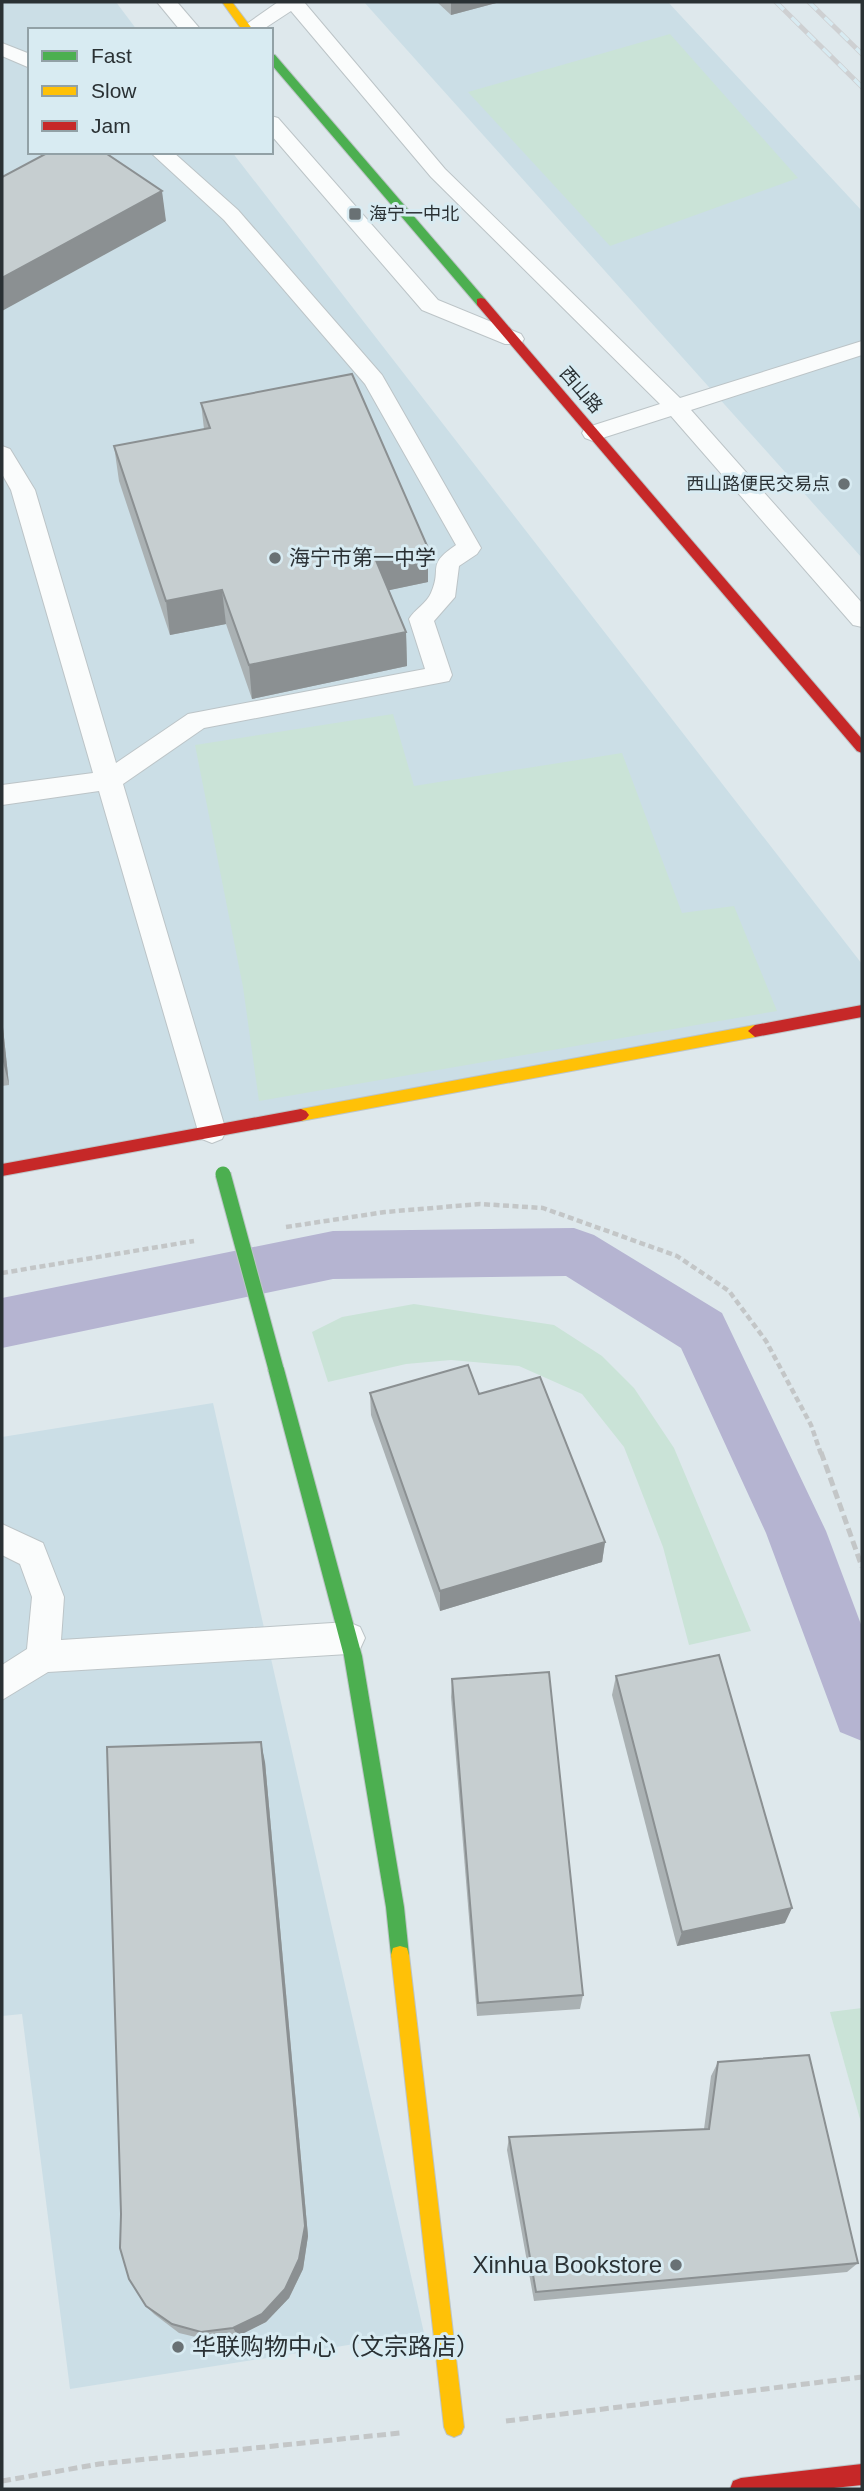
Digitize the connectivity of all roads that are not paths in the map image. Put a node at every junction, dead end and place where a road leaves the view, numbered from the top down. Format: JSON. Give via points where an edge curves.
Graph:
{"nodes":[{"id":1,"x":167,"y":2,"type":"edge"},
{"id":2,"x":227,"y":2,"type":"edge"},
{"id":3,"x":293,"y":2,"type":"edge"},
{"id":4,"x":189,"y":28,"type":"edge"},
{"id":5,"x":246,"y":28,"type":"edge"},
{"id":6,"x":251,"y":28,"type":"edge"},
{"id":7,"x":2,"y":49,"type":"edge"},
{"id":8,"x":273,"y":59,"type":"edge"},
{"id":9,"x":28,"y":61,"type":"edge"},
{"id":10,"x":273,"y":124,"type":"edge"},
{"id":11,"x":162,"y":154,"type":"edge"},
{"id":12,"x":513,"y":339,"type":"junction"},
{"id":13,"x":862,"y":348,"type":"edge"},
{"id":14,"x":676,"y":407,"type":"junction"},
{"id":15,"x":593,"y":433,"type":"junction"},
{"id":16,"x":2,"y":454,"type":"edge"},
{"id":17,"x":862,"y":619,"type":"edge"},
{"id":18,"x":862,"y":748,"type":"edge"},
{"id":19,"x":110,"y":780,"type":"junction"},
{"id":20,"x":2,"y":795,"type":"edge"},
{"id":21,"x":862,"y":1011,"type":"edge"},
{"id":22,"x":219,"y":1155,"type":"junction"},
{"id":23,"x":2,"y":1170,"type":"edge"},
{"id":24,"x":2,"y":1539,"type":"edge"},
{"id":25,"x":348,"y":1638,"type":"junction"},
{"id":26,"x":43,"y":1657,"type":"junction"},
{"id":27,"x":2,"y":1684,"type":"edge"},
{"id":28,"x":454,"y":2427,"type":"road end"},
{"id":29,"x":862,"y":2474,"type":"edge"},
{"id":30,"x":741,"y":2489,"type":"edge"}],
"edges":[{"from":1,"to":4,"type":"lane"},
{"from":2,"to":5,"type":"street"},
{"from":3,"to":6,"type":"lane"},
{"from":3,"to":14,"type":"lane","via":[[438,173]]},
{"from":7,"to":9,"type":"lane"},
{"from":8,"to":12,"type":"street","name":"西山路"},
{"from":10,"to":12,"type":"lane","via":[[430,305]]},
{"from":11,"to":19,"type":"lane","via":[[232,215],[374,380],[469,548],[448,562],[443,597],[421,619],[440,674],[197,720]]},
{"from":12,"to":15,"type":"street","name":"西山路"},
{"from":13,"to":14,"type":"lane"},
{"from":14,"to":15,"type":"lane"},
{"from":14,"to":17,"type":"lane"},
{"from":15,"to":18,"type":"street","name":"西山路"},
{"from":16,"to":19,"type":"lane","via":[[23,490]]},
{"from":19,"to":20,"type":"lane"},
{"from":19,"to":22,"type":"lane"},
{"from":21,"to":22,"type":"street"},
{"from":22,"to":23,"type":"street"},
{"from":22,"to":25,"type":"street","bridge":true},
{"from":24,"to":26,"type":"lane","via":[[32,1555],[48,1597]]},
{"from":25,"to":26,"type":"lane"},
{"from":25,"to":28,"type":"street","via":[[395,1908]]},
{"from":26,"to":27,"type":"lane"},
{"from":29,"to":30,"type":"street"}]}
